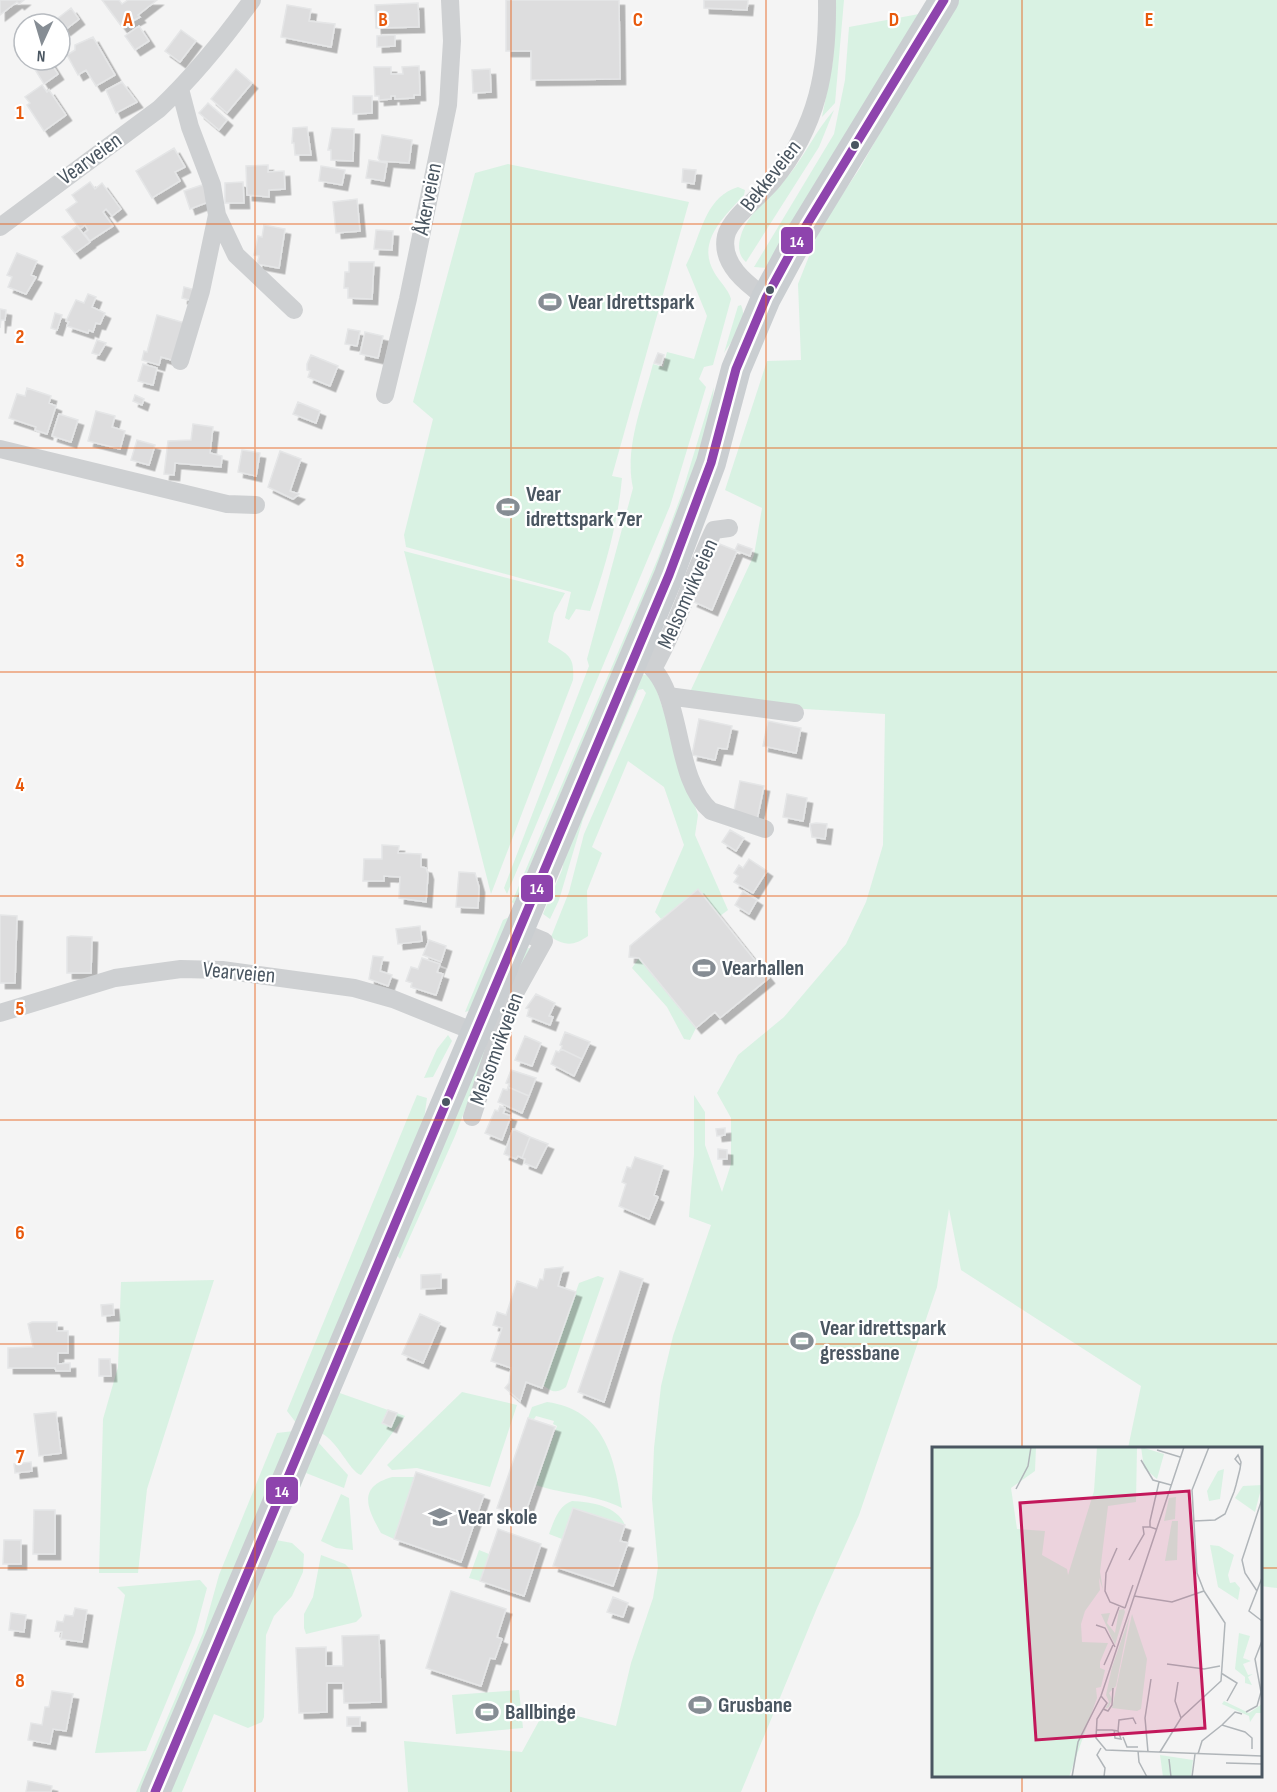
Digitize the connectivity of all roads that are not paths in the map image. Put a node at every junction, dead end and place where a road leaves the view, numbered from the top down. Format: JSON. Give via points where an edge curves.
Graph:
{"nodes":[{"id":1,"x":252,"y":0,"type":"edge"},
{"id":2,"x":450,"y":0,"type":"edge"},
{"id":3,"x":827,"y":0,"type":"edge"},
{"id":4,"x":944,"y":0,"type":"edge"},
{"id":5,"x":180,"y":89,"type":"junction"},
{"id":6,"x":217,"y":215,"type":"junction"},
{"id":7,"x":0,"y":227,"type":"edge"},
{"id":8,"x":766,"y":298,"type":"junction"},
{"id":9,"x":294,"y":310,"type":"dead end"},
{"id":10,"x":180,"y":361,"type":"dead end"},
{"id":11,"x":385,"y":395,"type":"dead end"},
{"id":12,"x":0,"y":449,"type":"edge"},
{"id":13,"x":256,"y":505,"type":"dead end"},
{"id":14,"x":729,"y":528,"type":"dead end"},
{"id":15,"x":644,"y":663,"type":"junction"},
{"id":16,"x":668,"y":696,"type":"junction"},
{"id":17,"x":795,"y":713,"type":"dead end"},
{"id":18,"x":765,"y":829,"type":"dead end"},
{"id":19,"x":520,"y":931,"type":"junction"},
{"id":20,"x":0,"y":1013,"type":"edge"},
{"id":21,"x":475,"y":1032,"type":"junction"},
{"id":22,"x":472,"y":1117,"type":"dead end"},
{"id":23,"x":155,"y":1792,"type":"edge"}],
"edges":[{"from":1,"to":5,"type":"street","name":"Vearveien"},
{"from":2,"to":11,"type":"street","name":"Åkerveien","via":[[448,105]]},
{"from":3,"to":8,"type":"street","name":"Bekkeveien","via":[[822,76],[809,126],[790,159],[733,223],[726,238],[728,257],[736,273]]},
{"from":4,"to":8,"type":"main road","name":"Melsomvikveien"},
{"from":5,"to":6,"type":"street","via":[[212,185]]},
{"from":5,"to":7,"type":"street","name":"Vearveien","via":[[159,109]]},
{"from":6,"to":9,"type":"street","via":[[236,255]]},
{"from":6,"to":10,"type":"street","via":[[201,291]]},
{"from":8,"to":15,"type":"main road","name":"Melsomvikveien","via":[[736,369]]},
{"from":12,"to":13,"type":"street","via":[[227,504]]},
{"from":14,"to":15,"type":"street","name":"Melsomvikveien","via":[[714,530],[673,634]]},
{"from":15,"to":16,"type":"street","name":"Melsomvikveien"},
{"from":15,"to":19,"type":"main road","name":"Melsomvikveien"},
{"from":16,"to":17,"type":"street"},
{"from":16,"to":18,"type":"street","name":"Melsomvikveien","via":[[688,772],[704,805],[711,811]]},
{"from":19,"to":21,"type":"main road","name":"Melsomvikveien"},
{"from":19,"to":22,"type":"street","name":"Melsomvikveien","via":[[544,941],[509,1004]]},
{"from":20,"to":21,"type":"street","name":"Vearveien","via":[[115,978],[159,971],[222,970],[354,988]]},
{"from":21,"to":23,"type":"main road","name":"Melsomvikveien"}]}
